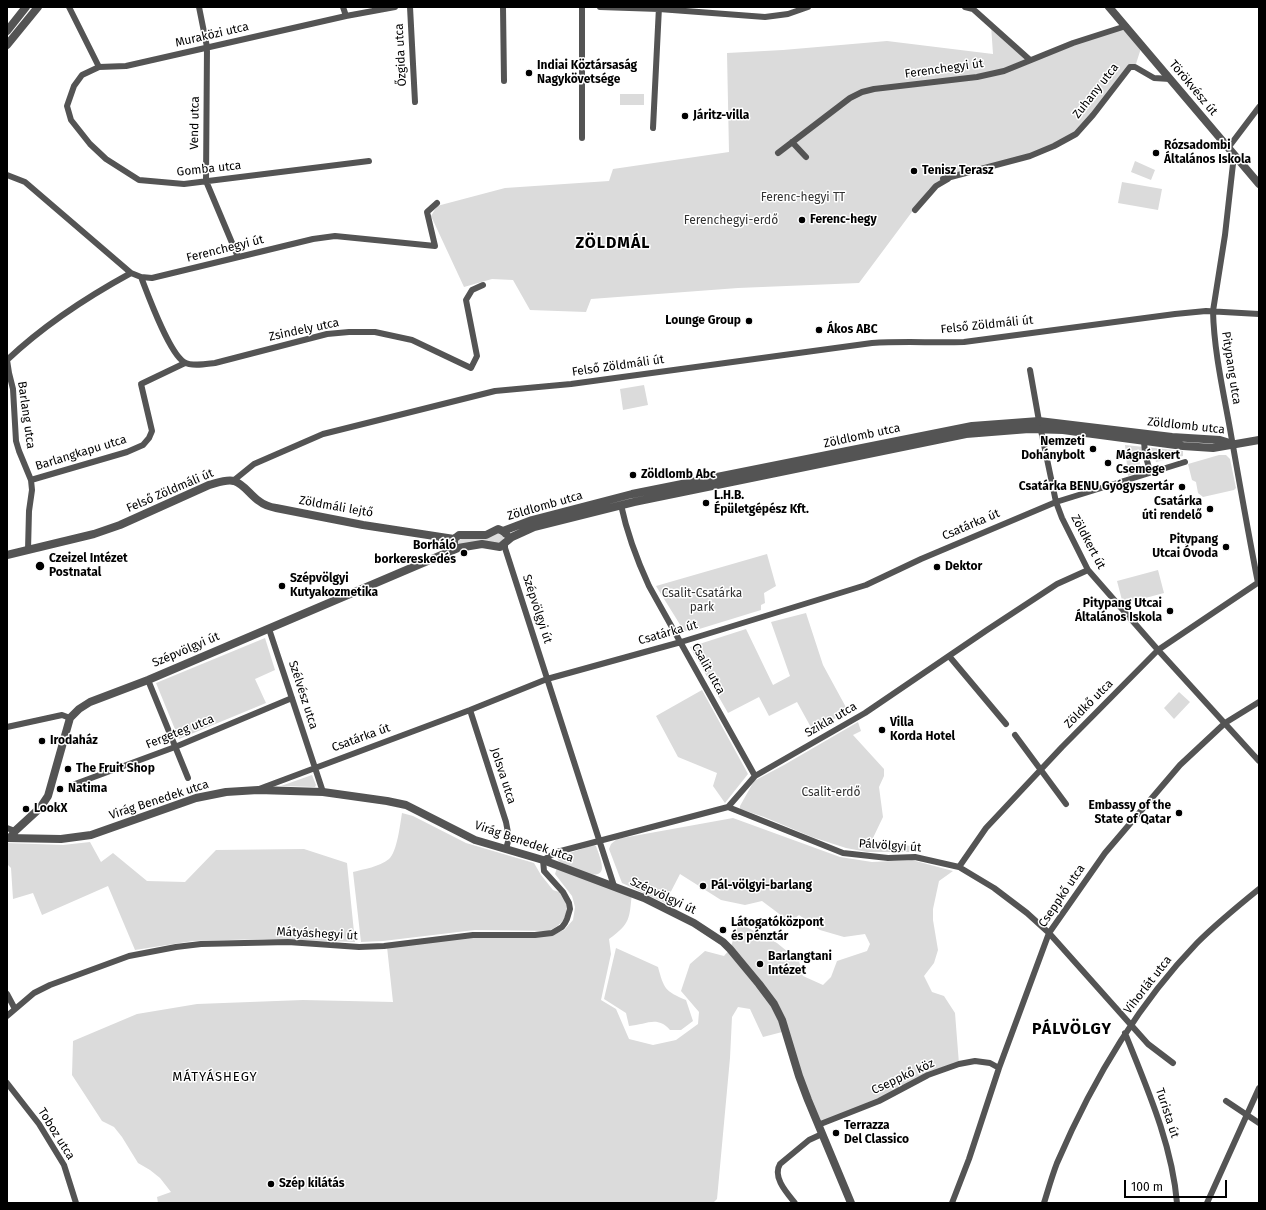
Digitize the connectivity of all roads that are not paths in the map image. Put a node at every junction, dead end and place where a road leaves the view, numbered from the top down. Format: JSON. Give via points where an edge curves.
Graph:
{"nodes":[{"id":1,"x":26,"y":7,"type":"edge"},
{"id":2,"x":38,"y":7,"type":"edge"},
{"id":3,"x":69,"y":7,"type":"edge"},
{"id":4,"x":199,"y":7,"type":"edge"},
{"id":5,"x":342,"y":7,"type":"edge"},
{"id":6,"x":395,"y":7,"type":"edge"},
{"id":7,"x":410,"y":7,"type":"edge"},
{"id":8,"x":503,"y":7,"type":"edge"},
{"id":9,"x":582,"y":7,"type":"edge"},
{"id":10,"x":600,"y":7,"type":"edge"},
{"id":11,"x":808,"y":7,"type":"edge"},
{"id":12,"x":965,"y":7,"type":"edge"},
{"id":13,"x":1109,"y":7,"type":"edge"},
{"id":14,"x":659,"y":8,"type":"edge"},
{"id":15,"x":346,"y":16,"type":"junction"},
{"id":16,"x":1126,"y":26,"type":"junction"},
{"id":17,"x":7,"y":31,"type":"edge"},
{"id":18,"x":7,"y":45,"type":"edge"},
{"id":19,"x":207,"y":47,"type":"junction"},
{"id":20,"x":1030,"y":60,"type":"junction"},
{"id":21,"x":99,"y":68,"type":"junction"},
{"id":22,"x":1170,"y":79,"type":"junction"},
{"id":23,"x":504,"y":81,"type":"dead end"},
{"id":24,"x":414,"y":102,"type":"dead end"},
{"id":25,"x":1259,"y":107,"type":"edge"},
{"id":26,"x":653,"y":128,"type":"dead end"},
{"id":27,"x":582,"y":138,"type":"dead end"},
{"id":28,"x":792,"y":142,"type":"junction"},
{"id":29,"x":1228,"y":148,"type":"junction"},
{"id":30,"x":778,"y":153,"type":"dead end"},
{"id":31,"x":1234,"y":155,"type":"junction"},
{"id":32,"x":806,"y":157,"type":"dead end"},
{"id":33,"x":369,"y":161,"type":"dead end"},
{"id":34,"x":7,"y":175,"type":"edge"},
{"id":35,"x":951,"y":178,"type":"junction"},
{"id":36,"x":943,"y":179,"type":"dead end"},
{"id":37,"x":206,"y":181,"type":"junction"},
{"id":38,"x":1259,"y":184,"type":"edge"},
{"id":39,"x":437,"y":203,"type":"dead end"},
{"id":40,"x":915,"y":210,"type":"dead end"},
{"id":41,"x":238,"y":257,"type":"junction"},
{"id":42,"x":131,"y":273,"type":"junction"},
{"id":43,"x":141,"y":277,"type":"junction"},
{"id":44,"x":483,"y":285,"type":"dead end"},
{"id":45,"x":1213,"y":311,"type":"junction"},
{"id":46,"x":1259,"y":314,"type":"edge"},
{"id":47,"x":7,"y":360,"type":"edge"},
{"id":48,"x":185,"y":363,"type":"junction"},
{"id":49,"x":1030,"y":370,"type":"dead end"},
{"id":50,"x":141,"y":384,"type":"joint"},
{"id":51,"x":1040,"y":425,"type":"junction"},
{"id":52,"x":1124,"y":434,"type":"junction"},
{"id":53,"x":1259,"y":440,"type":"edge"},
{"id":54,"x":1144,"y":441,"type":"junction"},
{"id":55,"x":1233,"y":444,"type":"junction"},
{"id":56,"x":1184,"y":462,"type":"dead end"},
{"id":57,"x":1150,"y":472,"type":"junction"},
{"id":58,"x":31,"y":480,"type":"junction"},
{"id":59,"x":233,"y":481,"type":"junction"},
{"id":60,"x":620,"y":501,"type":"junction"},
{"id":61,"x":1056,"y":502,"type":"junction"},
{"id":62,"x":503,"y":531,"type":"junction"},
{"id":63,"x":455,"y":543,"type":"junction"},
{"id":64,"x":503,"y":544,"type":"junction"},
{"id":65,"x":28,"y":550,"type":"junction"},
{"id":66,"x":7,"y":554,"type":"edge"},
{"id":67,"x":1088,"y":570,"type":"junction"},
{"id":68,"x":1258,"y":582,"type":"edge"},
{"id":69,"x":269,"y":629,"type":"junction"},
{"id":70,"x":681,"y":642,"type":"junction"},
{"id":71,"x":1158,"y":650,"type":"junction"},
{"id":72,"x":949,"y":656,"type":"junction"},
{"id":73,"x":548,"y":679,"type":"junction"},
{"id":74,"x":148,"y":680,"type":"junction"},
{"id":75,"x":292,"y":698,"type":"junction"},
{"id":76,"x":1259,"y":702,"type":"edge"},
{"id":77,"x":470,"y":710,"type":"junction"},
{"id":78,"x":70,"y":718,"type":"junction"},
{"id":79,"x":1006,"y":724,"type":"dead end"},
{"id":80,"x":1225,"y":724,"type":"junction"},
{"id":81,"x":7,"y":727,"type":"edge"},
{"id":82,"x":1015,"y":735,"type":"dead end"},
{"id":83,"x":175,"y":747,"type":"junction"},
{"id":84,"x":1259,"y":761,"type":"edge"},
{"id":85,"x":315,"y":768,"type":"junction"},
{"id":86,"x":1041,"y":769,"type":"junction"},
{"id":87,"x":755,"y":776,"type":"junction"},
{"id":88,"x":188,"y":778,"type":"dead end"},
{"id":89,"x":75,"y":784,"type":"dead end"},
{"id":90,"x":258,"y":790,"type":"junction"},
{"id":91,"x":323,"y":792,"type":"junction"},
{"id":92,"x":1066,"y":804,"type":"dead end"},
{"id":93,"x":728,"y":807,"type":"junction"},
{"id":94,"x":10,"y":834,"type":"edge"},
{"id":95,"x":599,"y":840,"type":"junction"},
{"id":96,"x":506,"y":849,"type":"junction"},
{"id":97,"x":543,"y":860,"type":"junction"},
{"id":98,"x":959,"y":867,"type":"junction"},
{"id":99,"x":614,"y":886,"type":"junction"},
{"id":100,"x":1259,"y":889,"type":"edge"},
{"id":101,"x":1049,"y":933,"type":"junction"},
{"id":102,"x":7,"y":994,"type":"edge"},
{"id":103,"x":15,"y":1009,"type":"junction"},
{"id":104,"x":7,"y":1016,"type":"edge"},
{"id":105,"x":1131,"y":1025,"type":"junction"},
{"id":106,"x":1125,"y":1033,"type":"junction"},
{"id":107,"x":1173,"y":1063,"type":"dead end"},
{"id":108,"x":999,"y":1068,"type":"junction"},
{"id":109,"x":7,"y":1083,"type":"edge"},
{"id":110,"x":1259,"y":1088,"type":"edge"},
{"id":111,"x":1226,"y":1101,"type":"dead end"},
{"id":112,"x":1246,"y":1114,"type":"junction"},
{"id":113,"x":1259,"y":1123,"type":"edge"},
{"id":114,"x":818,"y":1125,"type":"junction"},
{"id":115,"x":822,"y":1134,"type":"junction"},
{"id":116,"x":76,"y":1203,"type":"edge"},
{"id":117,"x":796,"y":1203,"type":"edge"},
{"id":118,"x":851,"y":1203,"type":"edge"},
{"id":119,"x":952,"y":1203,"type":"edge"},
{"id":120,"x":1044,"y":1203,"type":"edge"},
{"id":121,"x":1177,"y":1203,"type":"edge"},
{"id":122,"x":1207,"y":1203,"type":"edge"}],
"edges":[{"from":1,"to":17,"type":"street"},
{"from":2,"to":18,"type":"street"},
{"from":3,"to":21,"type":"street"},
{"from":4,"to":19,"type":"street","name":"Vend utca"},
{"from":5,"to":15,"type":"street"},
{"from":6,"to":15,"type":"street","name":"Muraközi utca"},
{"from":7,"to":24,"type":"street","name":"Őzgida utca"},
{"from":8,"to":23,"type":"street"},
{"from":9,"to":27,"type":"street"},
{"from":10,"to":14,"type":"street"},
{"from":11,"to":14,"type":"street","via":[[788,14],[765,17]]},
{"from":12,"to":20,"type":"street","via":[[973,9]]},
{"from":13,"to":16,"type":"street","name":"Törökvész út"},
{"from":14,"to":26,"type":"street"},
{"from":15,"to":19,"type":"street","name":"Muraközi utca"},
{"from":16,"to":20,"type":"street","name":"Ferenchegyi út"},
{"from":16,"to":22,"type":"street","name":"Törökvész út"},
{"from":19,"to":21,"type":"street","name":"Muraközi utca","via":[[126,66]]},
{"from":19,"to":37,"type":"street","name":"Vend utca"},
{"from":20,"to":28,"type":"street","name":"Ferenchegyi út","via":[[1004,71],[978,77],[862,92],[850,98]]},
{"from":21,"to":37,"type":"street","name":"Gomba utca","via":[[82,75],[74,86],[67,106],[70,120],[90,144],[106,159],[139,180],[184,184]]},
{"from":22,"to":29,"type":"street","name":"Törökvész út"},
{"from":22,"to":35,"type":"street","name":"Zuhany utca","via":[[1154,78],[1135,67],[1130,67],[1076,134],[1030,156]]},
{"from":25,"to":29,"type":"street"},
{"from":28,"to":30,"type":"street","name":"Ferenchegyi út"},
{"from":28,"to":32,"type":"street"},
{"from":29,"to":31,"type":"street","name":"Törökvész út"},
{"from":31,"to":38,"type":"street","name":"Törökvész út"},
{"from":31,"to":45,"type":"street","name":"Pitypang utca"},
{"from":33,"to":37,"type":"street","name":"Gomba utca"},
{"from":34,"to":42,"type":"street","name":"Ferenchegyi út","via":[[24,182]]},
{"from":35,"to":36,"type":"street","name":"Zuhany utca"},
{"from":35,"to":40,"type":"street","name":"Zuhany utca","via":[[936,186]]},
{"from":37,"to":41,"type":"street","name":"Vend utca"},
{"from":39,"to":41,"type":"street","name":"Ferenchegyi út","via":[[427,212],[435,246],[335,236]]},
{"from":41,"to":43,"type":"street","name":"Ferenchegyi út","via":[[152,278]]},
{"from":42,"to":43,"type":"street","name":"Ferenchegyi út"},
{"from":42,"to":47,"type":"street","name":"Barlang utca","via":[[69,311]]},
{"from":43,"to":48,"type":"street","via":[[175,352]]},
{"from":44,"to":48,"type":"street","name":"Zsindely utca","via":[[472,290],[466,300],[477,356],[471,368],[412,340],[375,332],[327,334],[215,363]]},
{"from":45,"to":46,"type":"street","name":"Felső Zöldmáli út"},
{"from":45,"to":55,"type":"street","name":"Pitypang utca","via":[[1215,344]]},
{"from":45,"to":59,"type":"street","name":"Felső Zöldmáli út","via":[[964,342],[872,343],[571,384],[495,391],[323,434],[254,464]]},
{"from":47,"to":58,"type":"street","name":"Barlang utca","via":[[13,389],[16,441]]},
{"from":48,"to":50,"type":"street","name":"Zsindely utca"},
{"from":49,"to":51,"type":"street","name":"Zöldkert út"},
{"from":50,"to":58,"type":"street","name":"Barlangkapu utca","via":[[152,431],[143,445]]},
{"from":51,"to":52,"type":"street","name":"Zöldlomb utca","via":[[1062,430]]},
{"from":51,"to":60,"type":"street","name":"Zöldlomb utca","via":[[966,434]]},
{"from":51,"to":61,"type":"street","name":"Zöldkert út"},
{"from":52,"to":54,"type":"street","name":"Zöldlomb utca"},
{"from":52,"to":55,"type":"street","name":"Zöldlomb utca","via":[[1220,440]]},
{"from":53,"to":55,"type":"street"},
{"from":54,"to":55,"type":"street","name":"Zöldlomb utca","via":[[1213,448]]},
{"from":54,"to":57,"type":"street"},
{"from":55,"to":68,"type":"street","name":"Pitypang utca"},
{"from":56,"to":57,"type":"street","name":"Csatárka út"},
{"from":57,"to":61,"type":"street","name":"Csatárka út"},
{"from":58,"to":65,"type":"street","name":"Barlang utca"},
{"from":59,"to":63,"type":"street","name":"Zöldmáli lejtő","via":[[267,506],[363,525],[443,537]]},
{"from":59,"to":65,"type":"street","name":"Felső Zöldmáli út","via":[[209,485],[94,534]]},
{"from":60,"to":62,"type":"street","name":"Zöldlomb utca","via":[[532,520]]},
{"from":60,"to":64,"type":"street","name":"Zöldlomb utca","via":[[534,527]]},
{"from":60,"to":70,"type":"street","name":"Csalit utca","via":[[637,560],[658,605]]},
{"from":61,"to":67,"type":"street","name":"Zöldkert út"},
{"from":61,"to":70,"type":"street","name":"Csatárka út","via":[[866,585]]},
{"from":62,"to":63,"type":"street","name":"Szépvölgyi út","via":[[495,530],[486,535],[459,535]]},
{"from":62,"to":64,"type":"street","name":"Szépvölgyi út","via":[[507,535]]},
{"from":63,"to":64,"type":"street","name":"Szépvölgyi út"},
{"from":63,"to":69,"type":"street","name":"Szépvölgyi út","via":[[435,559]]},
{"from":64,"to":73,"type":"street","name":"Szépvölgyi út"},
{"from":65,"to":66,"type":"street","name":"Felső Zöldmáli út"},
{"from":67,"to":71,"type":"street","name":"Zöldkert út"},
{"from":67,"to":72,"type":"street","name":"Szikla utca","via":[[1057,584]]},
{"from":68,"to":71,"type":"street","name":"Zöldkő utca"},
{"from":69,"to":74,"type":"street","name":"Szépvölgyi út"},
{"from":69,"to":75,"type":"street","name":"Szélvész utca"},
{"from":70,"to":73,"type":"street","name":"Csatárka út"},
{"from":70,"to":87,"type":"street","name":"Csalit utca"},
{"from":71,"to":80,"type":"street","name":"Zöldkert út"},
{"from":71,"to":86,"type":"street","name":"Zöldkő utca"},
{"from":72,"to":79,"type":"street"},
{"from":72,"to":87,"type":"street","name":"Szikla utca","via":[[866,713]]},
{"from":73,"to":77,"type":"street","name":"Csatárka út"},
{"from":73,"to":95,"type":"street","name":"Szépvölgyi út"},
{"from":74,"to":78,"type":"street","name":"Szépvölgyi út","via":[[90,702]]},
{"from":74,"to":83,"type":"street"},
{"from":75,"to":83,"type":"street","name":"Fergeteg utca"},
{"from":75,"to":85,"type":"street","name":"Szélvész utca"},
{"from":76,"to":80,"type":"street","name":"Cseppkő utca"},
{"from":77,"to":85,"type":"street","name":"Csatárka út"},
{"from":77,"to":96,"type":"street","name":"Jolsva utca","via":[[506,822],[509,838]]},
{"from":78,"to":81,"type":"street","via":[[62,715]]},
{"from":78,"to":94,"type":"street","via":[[48,796],[40,808]]},
{"from":80,"to":84,"type":"street","name":"Zöldkert út"},
{"from":80,"to":101,"type":"street","name":"Cseppkő utca","via":[[1180,765],[1105,853]]},
{"from":82,"to":86,"type":"street"},
{"from":83,"to":88,"type":"street"},
{"from":83,"to":89,"type":"street","name":"Fergeteg utca"},
{"from":85,"to":90,"type":"street","name":"Csatárka út"},
{"from":85,"to":91,"type":"street","name":"Szélvész utca"},
{"from":86,"to":92,"type":"street"},
{"from":86,"to":98,"type":"street","name":"Zöldkő utca","via":[[986,828]]},
{"from":87,"to":93,"type":"street","name":"Szikla utca"},
{"from":90,"to":91,"type":"street","name":"Virág Benedek utca"},
{"from":90,"to":94,"type":"street","name":"Virág Benedek utca","via":[[226,792],[196,798],[76,838]]},
{"from":91,"to":96,"type":"street","name":"Virág Benedek utca","via":[[406,805],[475,840]]},
{"from":93,"to":95,"type":"street"},
{"from":93,"to":98,"type":"street","name":"Pálvölgyi út","via":[[843,853],[888,858],[914,857]]},
{"from":95,"to":97,"type":"street","via":[[557,852]]},
{"from":95,"to":99,"type":"street","name":"Szépvölgyi út"},
{"from":96,"to":97,"type":"street","name":"Virág Benedek utca"},
{"from":97,"to":99,"type":"street","name":"Virág Benedek utca"},
{"from":97,"to":103,"type":"street","name":"Mátyáshegyi út","via":[[544,871],[563,892],[570,909],[565,923],[552,933],[468,935],[359,947],[288,942],[176,947],[129,956],[62,980],[34,993]]},
{"from":98,"to":101,"type":"street","name":"Pálvölgyi út","via":[[994,888]]},
{"from":99,"to":114,"type":"street","name":"Szépvölgyi út","via":[[686,919],[714,935],[730,949],[780,1015]]},
{"from":100,"to":105,"type":"street","name":"Vihorlát utca","via":[[1198,942]]},
{"from":101,"to":105,"type":"street","name":"Pálvölgyi út"},
{"from":101,"to":108,"type":"street","name":"Cseppkő utca"},
{"from":102,"to":103,"type":"street"},
{"from":103,"to":104,"type":"street","name":"Mátyáshegyi út"},
{"from":105,"to":106,"type":"street","name":"Vihorlát utca"},
{"from":105,"to":107,"type":"street","name":"Pálvölgyi út","via":[[1148,1044]]},
{"from":106,"to":120,"type":"street","name":"Vihorlát utca","via":[[1083,1107],[1057,1164]]},
{"from":106,"to":121,"type":"street","name":"Turista út","via":[[1153,1104],[1169,1155]]},
{"from":108,"to":114,"type":"street","name":"Cseppkő köz","via":[[990,1063],[975,1061],[959,1064],[928,1075],[879,1101]]},
{"from":108,"to":119,"type":"street","name":"Cseppkő utca"},
{"from":109,"to":116,"type":"street","name":"Toboz utca","via":[[39,1124],[64,1165]]},
{"from":110,"to":112,"type":"street"},
{"from":111,"to":112,"type":"street"},
{"from":112,"to":113,"type":"street"},
{"from":112,"to":122,"type":"street"},
{"from":114,"to":115,"type":"street","name":"Szépvölgyi út"},
{"from":115,"to":117,"type":"street","via":[[809,1140],[778,1168],[778,1178]]},
{"from":115,"to":118,"type":"street","name":"Szépvölgyi út"}]}
